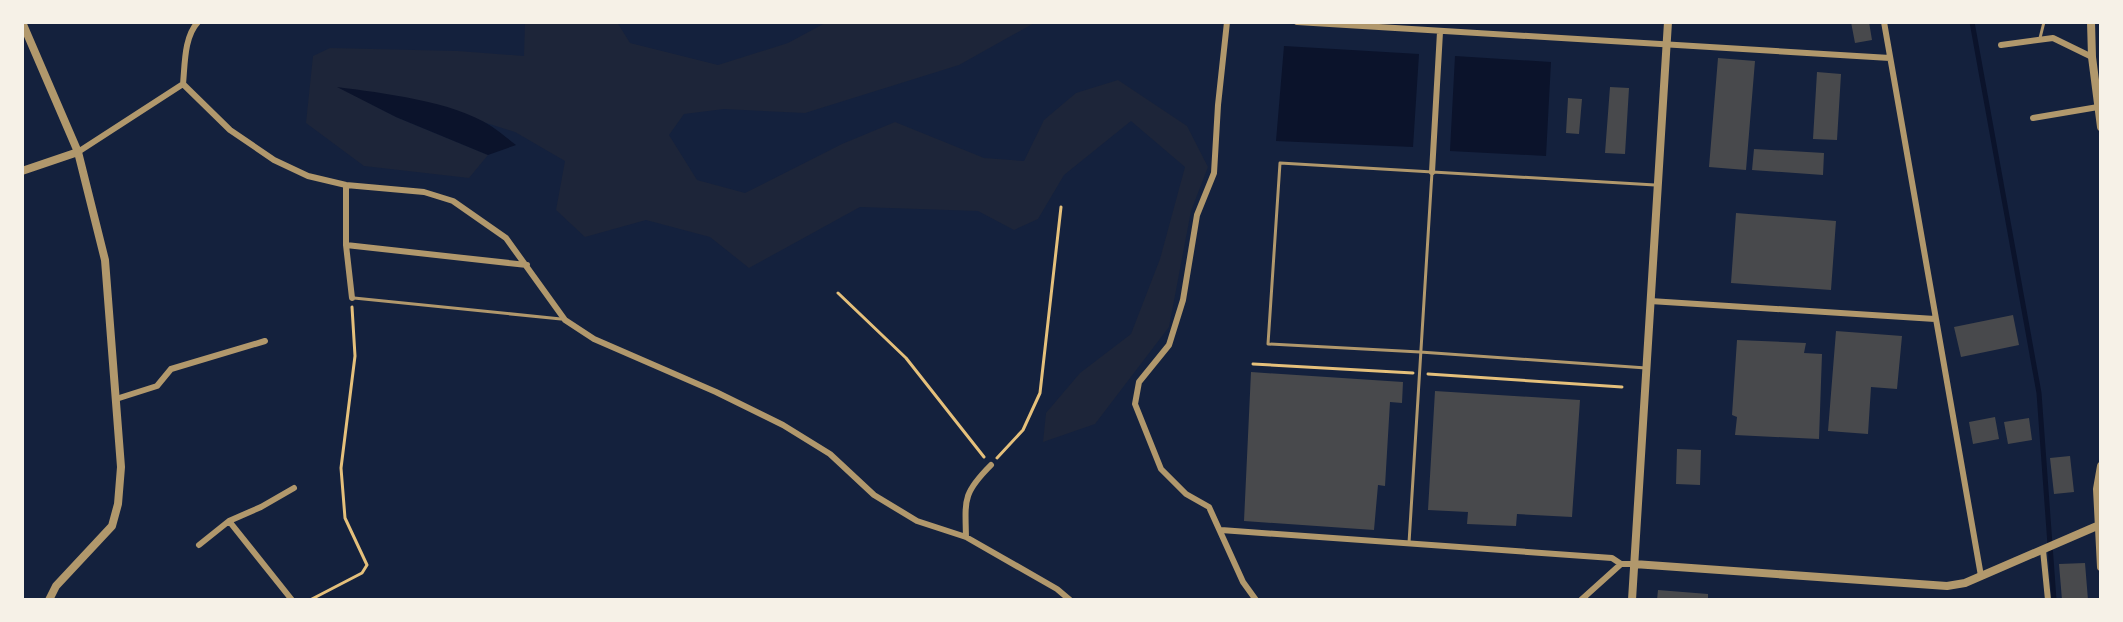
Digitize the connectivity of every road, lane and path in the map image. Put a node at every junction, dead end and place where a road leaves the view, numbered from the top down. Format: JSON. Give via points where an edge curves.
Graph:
{"nodes":[{"id":1,"x":22,"y":22,"type":"edge"},
{"id":2,"x":198,"y":22,"type":"edge"},
{"id":3,"x":1227,"y":22,"type":"edge"},
{"id":4,"x":1297,"y":22,"type":"edge"},
{"id":5,"x":1668,"y":22,"type":"edge"},
{"id":6,"x":1884,"y":22,"type":"edge"},
{"id":7,"x":2044,"y":22,"type":"edge"},
{"id":8,"x":2091,"y":22,"type":"edge"},
{"id":9,"x":1440,"y":32,"type":"junction"},
{"id":10,"x":2040,"y":38,"type":"junction"},
{"id":11,"x":2001,"y":45,"type":"dead end"},
{"id":12,"x":1666,"y":46,"type":"junction"},
{"id":13,"x":2092,"y":57,"type":"junction"},
{"id":14,"x":1890,"y":58,"type":"junction"},
{"id":15,"x":183,"y":84,"type":"junction"},
{"id":16,"x":2098,"y":107,"type":"junction"},
{"id":17,"x":2033,"y":118,"type":"dead end"},
{"id":18,"x":2101,"y":127,"type":"edge"},
{"id":19,"x":78,"y":152,"type":"junction"},
{"id":20,"x":22,"y":171,"type":"edge"},
{"id":21,"x":1432,"y":172,"type":"junction"},
{"id":22,"x":346,"y":185,"type":"junction"},
{"id":23,"x":1659,"y":185,"type":"junction"},
{"id":24,"x":1061,"y":207,"type":"dead end"},
{"id":25,"x":346,"y":245,"type":"junction"},
{"id":26,"x":527,"y":265,"type":"junction"},
{"id":27,"x":838,"y":293,"type":"dead end"},
{"id":28,"x":352,"y":298,"type":"junction"},
{"id":29,"x":1650,"y":301,"type":"junction"},
{"id":30,"x":1935,"y":319,"type":"junction"},
{"id":31,"x":565,"y":320,"type":"junction"},
{"id":32,"x":265,"y":341,"type":"dead end"},
{"id":33,"x":1420,"y":352,"type":"junction"},
{"id":34,"x":1253,"y":364,"type":"dead end"},
{"id":35,"x":1647,"y":368,"type":"junction"},
{"id":36,"x":1419,"y":374,"type":"junction"},
{"id":37,"x":1622,"y":387,"type":"dead end"},
{"id":38,"x":116,"y":399,"type":"junction"},
{"id":39,"x":991,"y":465,"type":"junction"},
{"id":40,"x":2101,"y":466,"type":"edge"},
{"id":41,"x":294,"y":488,"type":"dead end"},
{"id":42,"x":229,"y":521,"type":"junction"},
{"id":43,"x":2099,"y":526,"type":"edge"},
{"id":44,"x":1221,"y":530,"type":"junction"},
{"id":45,"x":966,"y":537,"type":"junction"},
{"id":46,"x":199,"y":545,"type":"dead end"},
{"id":47,"x":1409,"y":545,"type":"junction"},
{"id":48,"x":2043,"y":550,"type":"junction"},
{"id":49,"x":1621,"y":564,"type":"junction"},
{"id":50,"x":1634,"y":564,"type":"junction"},
{"id":51,"x":2101,"y":567,"type":"edge"},
{"id":52,"x":1981,"y":576,"type":"junction"},
{"id":53,"x":49,"y":600,"type":"edge"},
{"id":54,"x":292,"y":600,"type":"edge"},
{"id":55,"x":310,"y":600,"type":"edge"},
{"id":56,"x":1070,"y":600,"type":"edge"},
{"id":57,"x":1256,"y":600,"type":"edge"},
{"id":58,"x":1581,"y":600,"type":"edge"},
{"id":59,"x":1632,"y":600,"type":"edge"},
{"id":60,"x":2048,"y":600,"type":"edge"}],
"edges":[{"from":1,"to":19,"type":"street"},
{"from":2,"to":15,"type":"street","via":[[186,52]]},
{"from":3,"to":44,"type":"street","via":[[1214,173],[1197,215],[1183,300],[1169,345],[1139,382],[1135,404],[1161,469],[1186,494],[1209,507]]},
{"from":4,"to":9,"type":"street"},
{"from":5,"to":12,"type":"street"},
{"from":6,"to":14,"type":"street"},
{"from":7,"to":10,"type":"lane"},
{"from":8,"to":13,"type":"street"},
{"from":9,"to":12,"type":"street"},
{"from":9,"to":21,"type":"street"},
{"from":10,"to":11,"type":"street"},
{"from":10,"to":13,"type":"street","via":[[2053,38]]},
{"from":12,"to":14,"type":"street"},
{"from":12,"to":23,"type":"street"},
{"from":13,"to":16,"type":"street"},
{"from":14,"to":30,"type":"street"},
{"from":15,"to":19,"type":"street"},
{"from":15,"to":22,"type":"street","via":[[230,130],[274,160]]},
{"from":16,"to":17,"type":"street"},
{"from":16,"to":18,"type":"street"},
{"from":19,"to":20,"type":"street"},
{"from":19,"to":38,"type":"street","via":[[105,260]]},
{"from":21,"to":23,"type":"lane"},
{"from":21,"to":33,"type":"lane"},
{"from":21,"to":33,"type":"lane","via":[[1280,163],[1268,344]]},
{"from":22,"to":25,"type":"street"},
{"from":22,"to":26,"type":"street","via":[[424,192],[453,201],[506,238]]},
{"from":23,"to":29,"type":"street"},
{"from":24,"to":39,"type":"path","via":[[1040,393],[1023,430]]},
{"from":25,"to":26,"type":"street"},
{"from":25,"to":28,"type":"street"},
{"from":26,"to":31,"type":"street"},
{"from":27,"to":39,"type":"path","via":[[906,358]]},
{"from":28,"to":31,"type":"lane"},
{"from":28,"to":55,"type":"path","via":[[355,356],[341,468],[345,518],[367,565],[362,573]]},
{"from":29,"to":30,"type":"street"},
{"from":29,"to":35,"type":"street"},
{"from":30,"to":52,"type":"street"},
{"from":31,"to":45,"type":"street","via":[[594,339],[783,425],[917,521]]},
{"from":32,"to":38,"type":"street","via":[[171,369],[157,386]]},
{"from":33,"to":35,"type":"lane"},
{"from":33,"to":36,"type":"lane"},
{"from":34,"to":36,"type":"path"},
{"from":35,"to":50,"type":"street"},
{"from":36,"to":37,"type":"path"},
{"from":36,"to":47,"type":"lane"},
{"from":38,"to":53,"type":"street","via":[[121,467],[112,526]]},
{"from":39,"to":45,"type":"street","via":[[972,484],[965,506]]},
{"from":40,"to":43,"type":"street"},
{"from":41,"to":42,"type":"street"},
{"from":42,"to":46,"type":"street"},
{"from":42,"to":54,"type":"street"},
{"from":43,"to":48,"type":"street"},
{"from":43,"to":51,"type":"street"},
{"from":44,"to":47,"type":"street"},
{"from":44,"to":57,"type":"street"},
{"from":45,"to":56,"type":"street"},
{"from":47,"to":49,"type":"street","via":[[1612,558]]},
{"from":48,"to":52,"type":"street"},
{"from":48,"to":60,"type":"street"},
{"from":49,"to":50,"type":"street"},
{"from":49,"to":58,"type":"street"},
{"from":50,"to":52,"type":"street","via":[[1947,586]]},
{"from":50,"to":59,"type":"street"}]}
